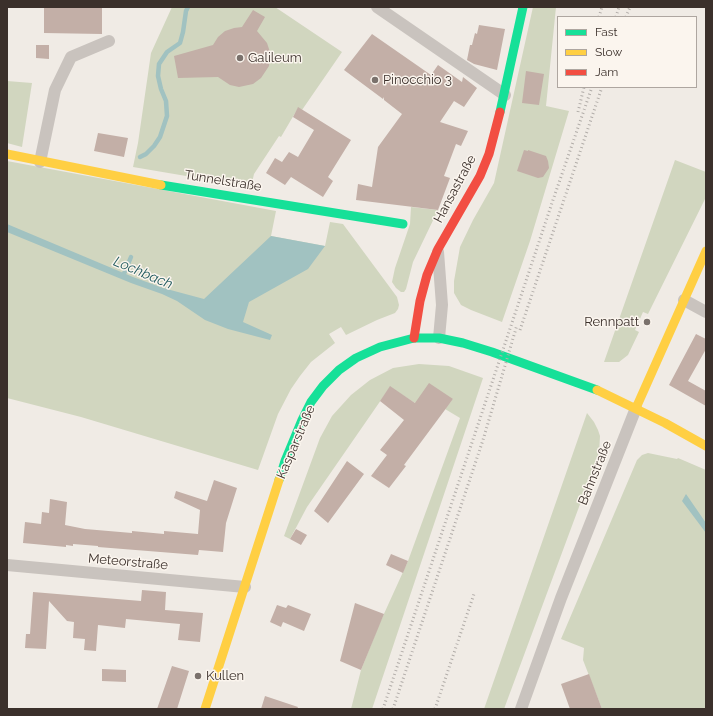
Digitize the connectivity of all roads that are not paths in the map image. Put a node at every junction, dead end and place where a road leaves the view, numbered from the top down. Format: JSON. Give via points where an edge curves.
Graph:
{"nodes":[{"id":1,"x":377,"y":7,"type":"edge"},
{"id":2,"x":523,"y":7,"type":"edge"},
{"id":3,"x":109,"y":41,"type":"dead end"},
{"id":4,"x":505,"y":95,"type":"junction"},
{"id":5,"x":7,"y":154,"type":"edge"},
{"id":6,"x":40,"y":162,"type":"junction"},
{"id":7,"x":403,"y":224,"type":"dead end"},
{"id":8,"x":438,"y":249,"type":"junction"},
{"id":9,"x":706,"y":251,"type":"edge"},
{"id":10,"x":684,"y":300,"type":"junction"},
{"id":11,"x":706,"y":312,"type":"edge"},
{"id":12,"x":414,"y":338,"type":"junction"},
{"id":13,"x":439,"y":338,"type":"junction"},
{"id":14,"x":636,"y":408,"type":"junction"},
{"id":15,"x":706,"y":446,"type":"edge"},
{"id":16,"x":7,"y":565,"type":"edge"},
{"id":17,"x":245,"y":587,"type":"junction"},
{"id":18,"x":205,"y":709,"type":"edge"},
{"id":19,"x":520,"y":709,"type":"edge"}],
"edges":[{"from":1,"to":4,"type":"street"},
{"from":2,"to":4,"type":"street","name":"Hansastraße"},
{"from":3,"to":6,"type":"street","via":[[71,57],[55,90]]},
{"from":4,"to":8,"type":"street","name":"Hansastraße","via":[[490,154]]},
{"from":5,"to":6,"type":"street","name":"Tunnelstraße"},
{"from":6,"to":7,"type":"street","name":"Tunnelstraße","via":[[147,183]]},
{"from":8,"to":12,"type":"street","name":"Hansastraße","via":[[427,275]]},
{"from":8,"to":13,"type":"street","via":[[442,305]]},
{"from":9,"to":10,"type":"street","name":"Bahnstraße"},
{"from":10,"to":11,"type":"street"},
{"from":10,"to":14,"type":"street","name":"Bahnstraße"},
{"from":12,"to":13,"type":"street","name":"Kasparstraße"},
{"from":12,"to":17,"type":"street","name":"Kasparstraße","via":[[380,347],[356,358],[328,381],[312,402],[285,461]]},
{"from":13,"to":14,"type":"street","name":"Kasparstraße","via":[[492,352],[596,390]]},
{"from":14,"to":15,"type":"street","name":"Kasparstraße"},
{"from":14,"to":19,"type":"street","name":"Bahnstraße"},
{"from":16,"to":17,"type":"street","name":"Meteorstraße"},
{"from":17,"to":18,"type":"street","name":"Kasparstraße"}]}
